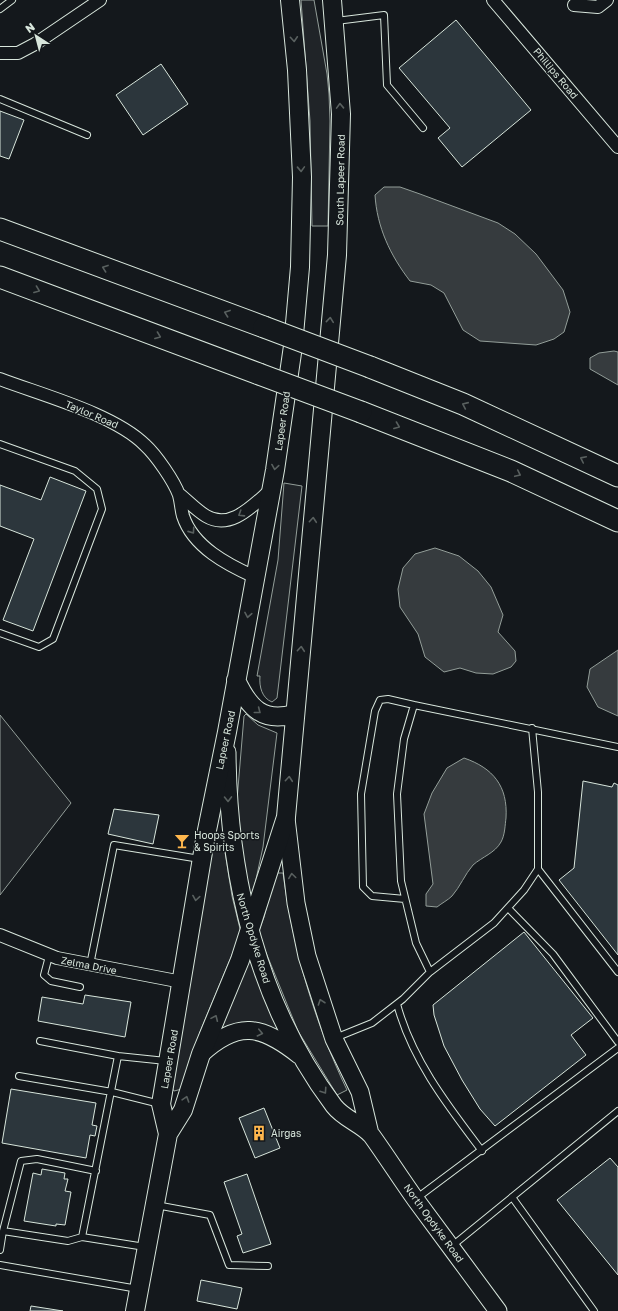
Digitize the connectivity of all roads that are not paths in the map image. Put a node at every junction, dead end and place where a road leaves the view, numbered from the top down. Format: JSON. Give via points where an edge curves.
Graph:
{"nodes":[{"id":1,"x":12,"y":0,"type":"edge"},
{"id":2,"x":100,"y":0,"type":"edge"},
{"id":3,"x":290,"y":0,"type":"edge"},
{"id":4,"x":332,"y":0,"type":"edge"},
{"id":5,"x":493,"y":0,"type":"edge"},
{"id":6,"x":607,"y":0,"type":"edge"},
{"id":7,"x":574,"y":5,"type":"dead end"},
{"id":8,"x":0,"y":9,"type":"edge"},
{"id":9,"x":334,"y":21,"type":"junction"},
{"id":10,"x":0,"y":53,"type":"edge"},
{"id":11,"x":0,"y":99,"type":"edge"},
{"id":12,"x":424,"y":128,"type":"dead end"},
{"id":13,"x":87,"y":135,"type":"dead end"},
{"id":14,"x":618,"y":147,"type":"edge"},
{"id":15,"x":0,"y":229,"type":"edge"},
{"id":16,"x":0,"y":277,"type":"edge"},
{"id":17,"x":326,"y":359,"type":"joint"},
{"id":18,"x":0,"y":379,"type":"edge"},
{"id":19,"x":0,"y":444,"type":"edge"},
{"id":20,"x":618,"y":476,"type":"edge"},
{"id":21,"x":271,"y":490,"type":"junction"},
{"id":22,"x":179,"y":494,"type":"junction"},
{"id":23,"x":618,"y":521,"type":"edge"},
{"id":24,"x":255,"y":577,"type":"junction"},
{"id":25,"x":0,"y":633,"type":"edge"},
{"id":26,"x":236,"y":680,"type":"junction"},
{"id":27,"x":414,"y":705,"type":"junction"},
{"id":28,"x":294,"y":714,"type":"junction"},
{"id":29,"x":532,"y":728,"type":"junction"},
{"id":30,"x":227,"y":732,"type":"junction"},
{"id":31,"x":618,"y":747,"type":"edge"},
{"id":32,"x":286,"y":818,"type":"junction"},
{"id":33,"x":202,"y":859,"type":"junction"},
{"id":34,"x":538,"y":869,"type":"junction"},
{"id":35,"x":405,"y":899,"type":"junction"},
{"id":36,"x":508,"y":908,"type":"junction"},
{"id":37,"x":251,"y":930,"type":"junction"},
{"id":38,"x":0,"y":935,"type":"edge"},
{"id":39,"x":49,"y":956,"type":"junction"},
{"id":40,"x":90,"y":965,"type":"junction"},
{"id":41,"x":430,"y":972,"type":"junction"},
{"id":42,"x":618,"y":972,"type":"edge"},
{"id":43,"x":182,"y":982,"type":"junction"},
{"id":44,"x":80,"y":987,"type":"dead end"},
{"id":45,"x":397,"y":1004,"type":"junction"},
{"id":46,"x":334,"y":1039,"type":"junction"},
{"id":47,"x":40,"y":1041,"type":"dead end"},
{"id":48,"x":618,"y":1042,"type":"edge"},
{"id":49,"x":618,"y":1048,"type":"edge"},
{"id":50,"x":200,"y":1054,"type":"junction"},
{"id":51,"x":118,"y":1056,"type":"junction"},
{"id":52,"x":302,"y":1058,"type":"junction"},
{"id":53,"x":169,"y":1062,"type":"junction"},
{"id":54,"x":19,"y":1076,"type":"dead end"},
{"id":55,"x":112,"y":1092,"type":"junction"},
{"id":56,"x":161,"y":1104,"type":"junction"},
{"id":57,"x":618,"y":1111,"type":"edge"},
{"id":58,"x":168,"y":1134,"type":"junction"},
{"id":59,"x":370,"y":1134,"type":"junction"},
{"id":60,"x":482,"y":1151,"type":"junction"},
{"id":61,"x":96,"y":1171,"type":"junction"},
{"id":62,"x":512,"y":1197,"type":"junction"},
{"id":63,"x":416,"y":1199,"type":"junction"},
{"id":64,"x":154,"y":1204,"type":"junction"},
{"id":65,"x":3,"y":1231,"type":"junction"},
{"id":66,"x":82,"y":1237,"type":"junction"},
{"id":67,"x":451,"y":1247,"type":"junction"},
{"id":68,"x":146,"y":1248,"type":"junction"},
{"id":69,"x":0,"y":1250,"type":"edge"},
{"id":70,"x":0,"y":1265,"type":"edge"},
{"id":71,"x":268,"y":1266,"type":"dead end"},
{"id":72,"x":139,"y":1289,"type":"junction"},
{"id":73,"x":135,"y":1311,"type":"edge"},
{"id":74,"x":498,"y":1311,"type":"edge"},
{"id":75,"x":594,"y":1311,"type":"edge"}],
"edges":[{"from":1,"to":8,"type":"lane"},
{"from":2,"to":10,"type":"street","via":[[24,50],[18,53]]},
{"from":3,"to":21,"type":"main road","name":"Lapeer Road","one_way":true,"via":[[297,70],[302,176],[300,267],[293,346]]},
{"from":4,"to":9,"type":"main road","name":"South Lapeer Road"},
{"from":5,"to":14,"type":"street","name":"Phillips Road"},
{"from":6,"to":7,"type":"street","via":[[598,7]]},
{"from":9,"to":12,"type":"lane","via":[[384,15],[387,85]]},
{"from":17,"to":9,"type":"main road","name":"South Lapeer Road","one_way":true,"via":[[337,255],[341,146]]},
{"from":11,"to":13,"type":"lane"},
{"from":20,"to":15,"type":"highway","one_way":true,"bridge":true,"via":[[463,404]]},
{"from":16,"to":23,"type":"highway","one_way":true,"bridge":true,"via":[[511,471]]},
{"from":28,"to":17,"type":"main road","name":"Lapeer Road","one_way":true},
{"from":18,"to":22,"type":"street","name":"Taylor Road","via":[[124,428],[150,450]]},
{"from":19,"to":25,"type":"lane","via":[[75,471],[97,489],[102,509],[53,639],[39,647]]},
{"from":21,"to":22,"type":"street","name":"Taylor Road","one_way":true,"via":[[238,517],[225,520],[207,517]]},
{"from":21,"to":24,"type":"main road","name":"Lapeer Road"},
{"from":22,"to":24,"type":"street","name":"Taylor Road","one_way":true,"via":[[183,516],[202,544],[229,564]]},
{"from":24,"to":26,"type":"main road","name":"Lapeer Road","one_way":true},
{"from":26,"to":28,"type":"main road","one_way":true,"via":[[249,702],[266,716],[285,717]]},
{"from":26,"to":30,"type":"main road","name":"Lapeer Road"},
{"from":27,"to":29,"type":"lane"},
{"from":27,"to":35,"type":"lane","via":[[404,739],[397,794],[401,881]]},
{"from":27,"to":35,"type":"lane","via":[[388,699],[380,700],[375,711],[361,794],[363,887],[372,896]]},
{"from":32,"to":28,"type":"main road","name":"Lapeer Road","one_way":true},
{"from":29,"to":31,"type":"lane"},
{"from":29,"to":34,"type":"lane","via":[[538,792]]},
{"from":30,"to":33,"type":"main road","name":"Lapeer Road"},
{"from":30,"to":37,"type":"main road","name":"North Opdyke Road","one_way":true,"via":[[228,808],[239,887]]},
{"from":32,"to":37,"type":"main road","name":"Lapeer Road","via":[[269,865]]},
{"from":46,"to":32,"type":"main road","name":"North Opdyke Road","one_way":true,"via":[[312,978],[300,928]]},
{"from":33,"to":40,"type":"lane","via":[[114,845]]},
{"from":33,"to":43,"type":"main road","name":"Lapeer Road","one_way":true},
{"from":34,"to":36,"type":"lane"},
{"from":34,"to":42,"type":"lane"},
{"from":35,"to":41,"type":"lane","via":[[416,943]]},
{"from":36,"to":41,"type":"lane","via":[[494,923]]},
{"from":36,"to":48,"type":"lane","via":[[552,954]]},
{"from":50,"to":37,"type":"main road","name":"Lapeer Road","one_way":true},
{"from":37,"to":52,"type":"main road","name":"North Opdyke Road","via":[[264,975]]},
{"from":38,"to":39,"type":"street","name":"Zelma Drive"},
{"from":39,"to":40,"type":"street","name":"Zelma Drive"},
{"from":39,"to":44,"type":"lane","via":[[44,975],[51,982]]},
{"from":40,"to":43,"type":"street","name":"Zelma Drive"},
{"from":41,"to":45,"type":"lane"},
{"from":43,"to":53,"type":"main road","name":"Lapeer Road"},
{"from":45,"to":46,"type":"lane","via":[[372,1023]]},
{"from":45,"to":60,"type":"lane","via":[[401,1020],[424,1068]]},
{"from":46,"to":59,"type":"main road","name":"North Opdyke Road","via":[[360,1092]]},
{"from":47,"to":51,"type":"lane"},
{"from":49,"to":60,"type":"lane"},
{"from":50,"to":52,"type":"main road","one_way":true,"via":[[223,1037],[249,1030],[274,1036]]},
{"from":58,"to":50,"type":"main road","name":"Lapeer Road","one_way":true,"via":[[183,1110]]},
{"from":51,"to":53,"type":"lane"},
{"from":51,"to":55,"type":"lane"},
{"from":52,"to":59,"type":"main road","name":"North Opdyke Road","one_way":true,"via":[[336,1108]]},
{"from":53,"to":56,"type":"main road","name":"Lapeer Road"},
{"from":54,"to":55,"type":"lane"},
{"from":55,"to":56,"type":"lane"},
{"from":55,"to":61,"type":"lane"},
{"from":56,"to":58,"type":"main road","name":"Lapeer Road"},
{"from":57,"to":62,"type":"lane"},
{"from":58,"to":64,"type":"main road","name":"Lapeer Road"},
{"from":59,"to":63,"type":"main road","name":"North Opdyke Road"},
{"from":60,"to":63,"type":"lane"},
{"from":61,"to":65,"type":"lane","via":[[37,1159],[21,1161]]},
{"from":61,"to":66,"type":"lane"},
{"from":62,"to":67,"type":"lane"},
{"from":62,"to":75,"type":"lane"},
{"from":63,"to":67,"type":"main road","name":"North Opdyke Road"},
{"from":64,"to":68,"type":"main road","name":"Lapeer Road"},
{"from":64,"to":71,"type":"lane","via":[[210,1215],[229,1264]]},
{"from":65,"to":66,"type":"lane","via":[[68,1241]]},
{"from":65,"to":69,"type":"lane"},
{"from":66,"to":68,"type":"lane"},
{"from":67,"to":74,"type":"main road","name":"North Opdyke Road"},
{"from":68,"to":72,"type":"main road","name":"Lapeer Road"},
{"from":70,"to":72,"type":"lane"},
{"from":72,"to":73,"type":"main road","name":"Lapeer Road"}]}
